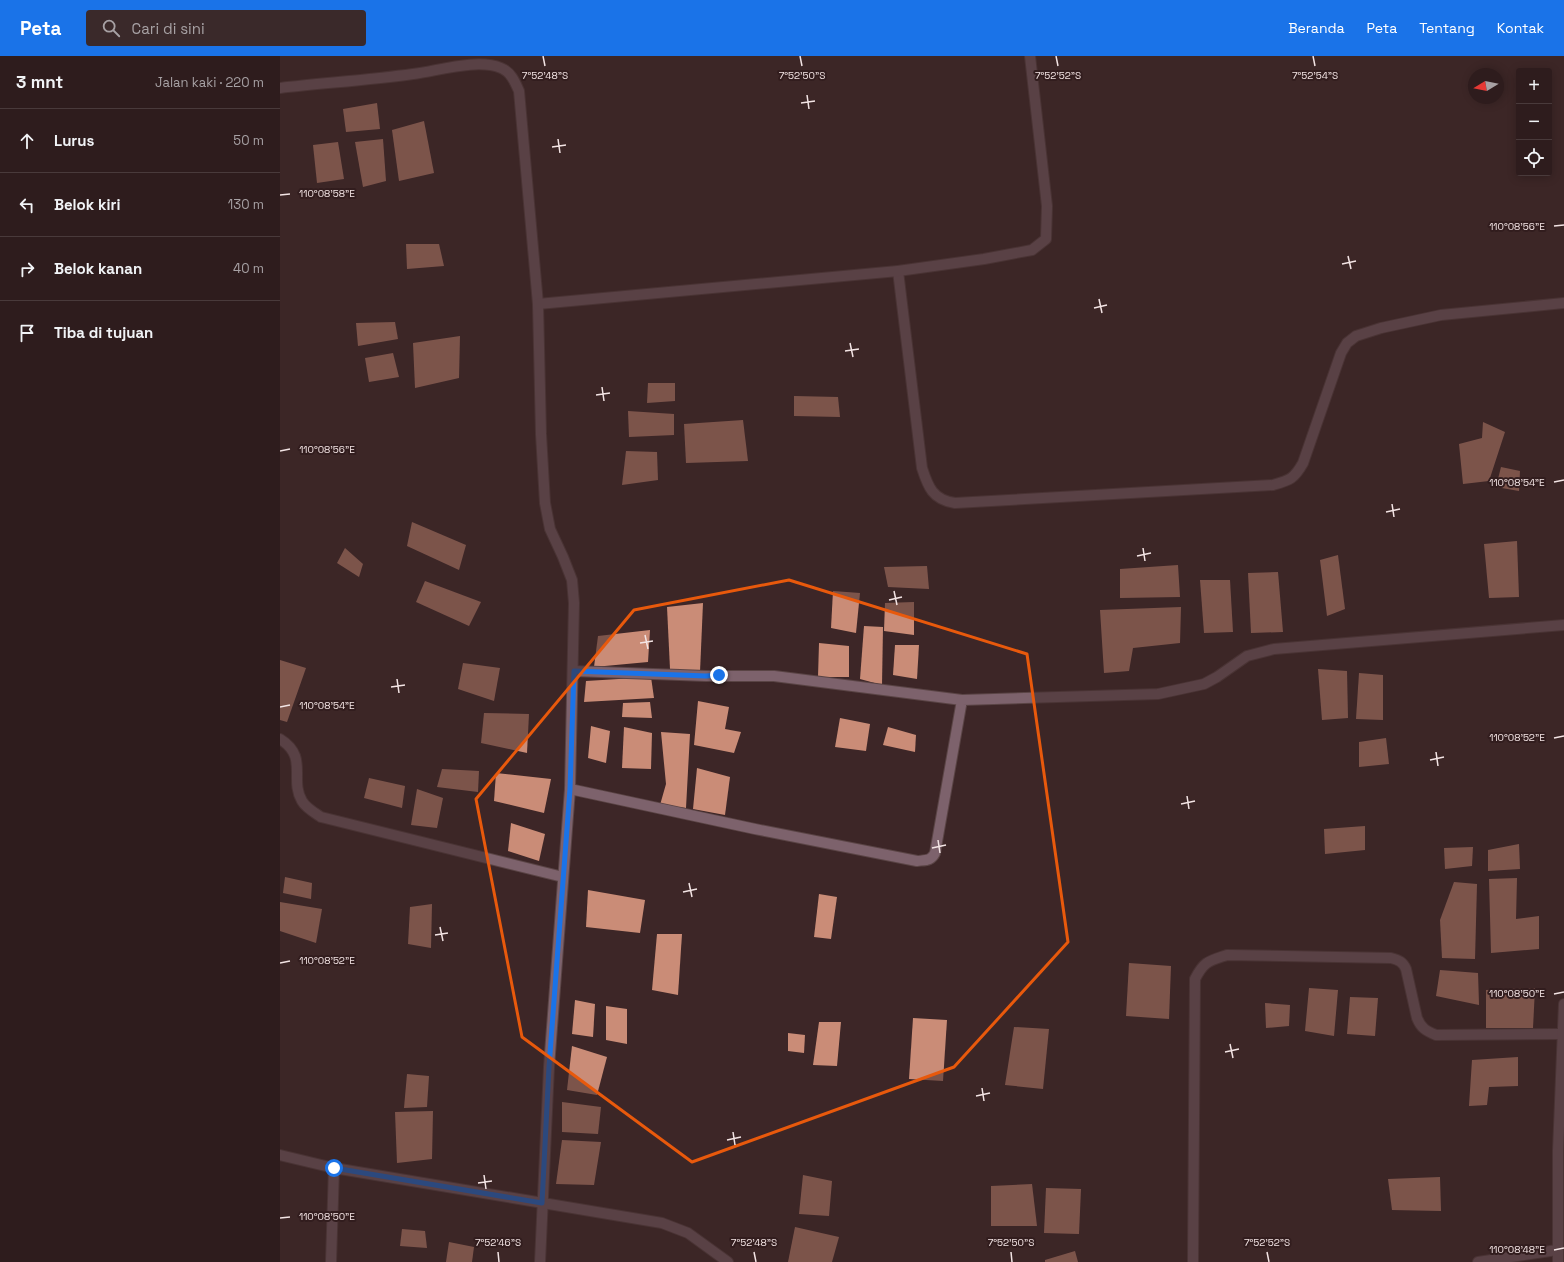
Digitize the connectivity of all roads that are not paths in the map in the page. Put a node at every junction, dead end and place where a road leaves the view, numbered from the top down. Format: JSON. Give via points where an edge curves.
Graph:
{"nodes":[{"id":1,"x":1030,"y":56,"type":"edge"},
{"id":2,"x":280,"y":88,"type":"edge"},
{"id":3,"x":898,"y":271,"type":"junction"},
{"id":4,"x":1564,"y":303,"type":"edge"},
{"id":5,"x":538,"y":304,"type":"junction"},
{"id":6,"x":1564,"y":625,"type":"edge"},
{"id":7,"x":574,"y":671,"type":"junction"},
{"id":8,"x":962,"y":700,"type":"junction"},
{"id":9,"x":280,"y":738,"type":"edge"},
{"id":10,"x":570,"y":789,"type":"junction"},
{"id":11,"x":563,"y":877,"type":"junction"},
{"id":12,"x":1564,"y":1004,"type":"edge"},
{"id":13,"x":1563,"y":1034,"type":"junction"},
{"id":14,"x":1562,"y":1084,"type":"edge"},
{"id":15,"x":280,"y":1155,"type":"edge"},
{"id":16,"x":334,"y":1168,"type":"junction"},
{"id":17,"x":542,"y":1203,"type":"junction"},
{"id":18,"x":1557,"y":1250,"type":"junction"},
{"id":19,"x":331,"y":1262,"type":"edge"},
{"id":20,"x":540,"y":1262,"type":"edge"},
{"id":21,"x":728,"y":1262,"type":"edge"},
{"id":22,"x":1193,"y":1262,"type":"edge"},
{"id":23,"x":1478,"y":1262,"type":"edge"},
{"id":24,"x":1558,"y":1262,"type":"edge"}],
"edges":[{"from":1,"to":3,"type":"street","via":[[1047,206],[1046,239],[1032,250]]},
{"from":2,"to":5,"type":"street","via":[[484,65],[502,68],[513,77],[518,91]]},
{"from":3,"to":4,"type":"street","via":[[922,468],[928,486],[943,501],[955,503],[1273,484],[1286,481],[1296,475],[1302,463],[1341,353],[1351,339],[1381,328],[1440,315]]},
{"from":3,"to":5,"type":"street"},
{"from":5,"to":7,"type":"street","via":[[545,503],[550,529],[572,580]]},
{"from":6,"to":8,"type":"street","via":[[1274,649],[1247,656],[1204,684],[1158,694]]},
{"from":7,"to":8,"type":"street","via":[[774,676]]},
{"from":7,"to":10,"type":"street"},
{"from":8,"to":10,"type":"street","via":[[935,853],[927,860],[917,861],[771,832]]},
{"from":9,"to":11,"type":"street","via":[[290,745],[297,762],[298,791],[301,800],[321,817]]},
{"from":10,"to":11,"type":"street"},
{"from":11,"to":17,"type":"street"},
{"from":12,"to":13,"type":"street"},
{"from":13,"to":14,"type":"street"},
{"from":13,"to":22,"type":"street","via":[[1436,1035],[1425,1031],[1419,1025],[1404,964],[1391,958],[1227,955],[1211,960],[1201,967],[1196,979]]},
{"from":14,"to":18,"type":"street"},
{"from":15,"to":16,"type":"street"},
{"from":16,"to":17,"type":"street"},
{"from":16,"to":19,"type":"street"},
{"from":17,"to":20,"type":"street"},
{"from":17,"to":21,"type":"street","via":[[662,1223],[688,1233]]},
{"from":18,"to":23,"type":"street"},
{"from":18,"to":24,"type":"street"}]}
